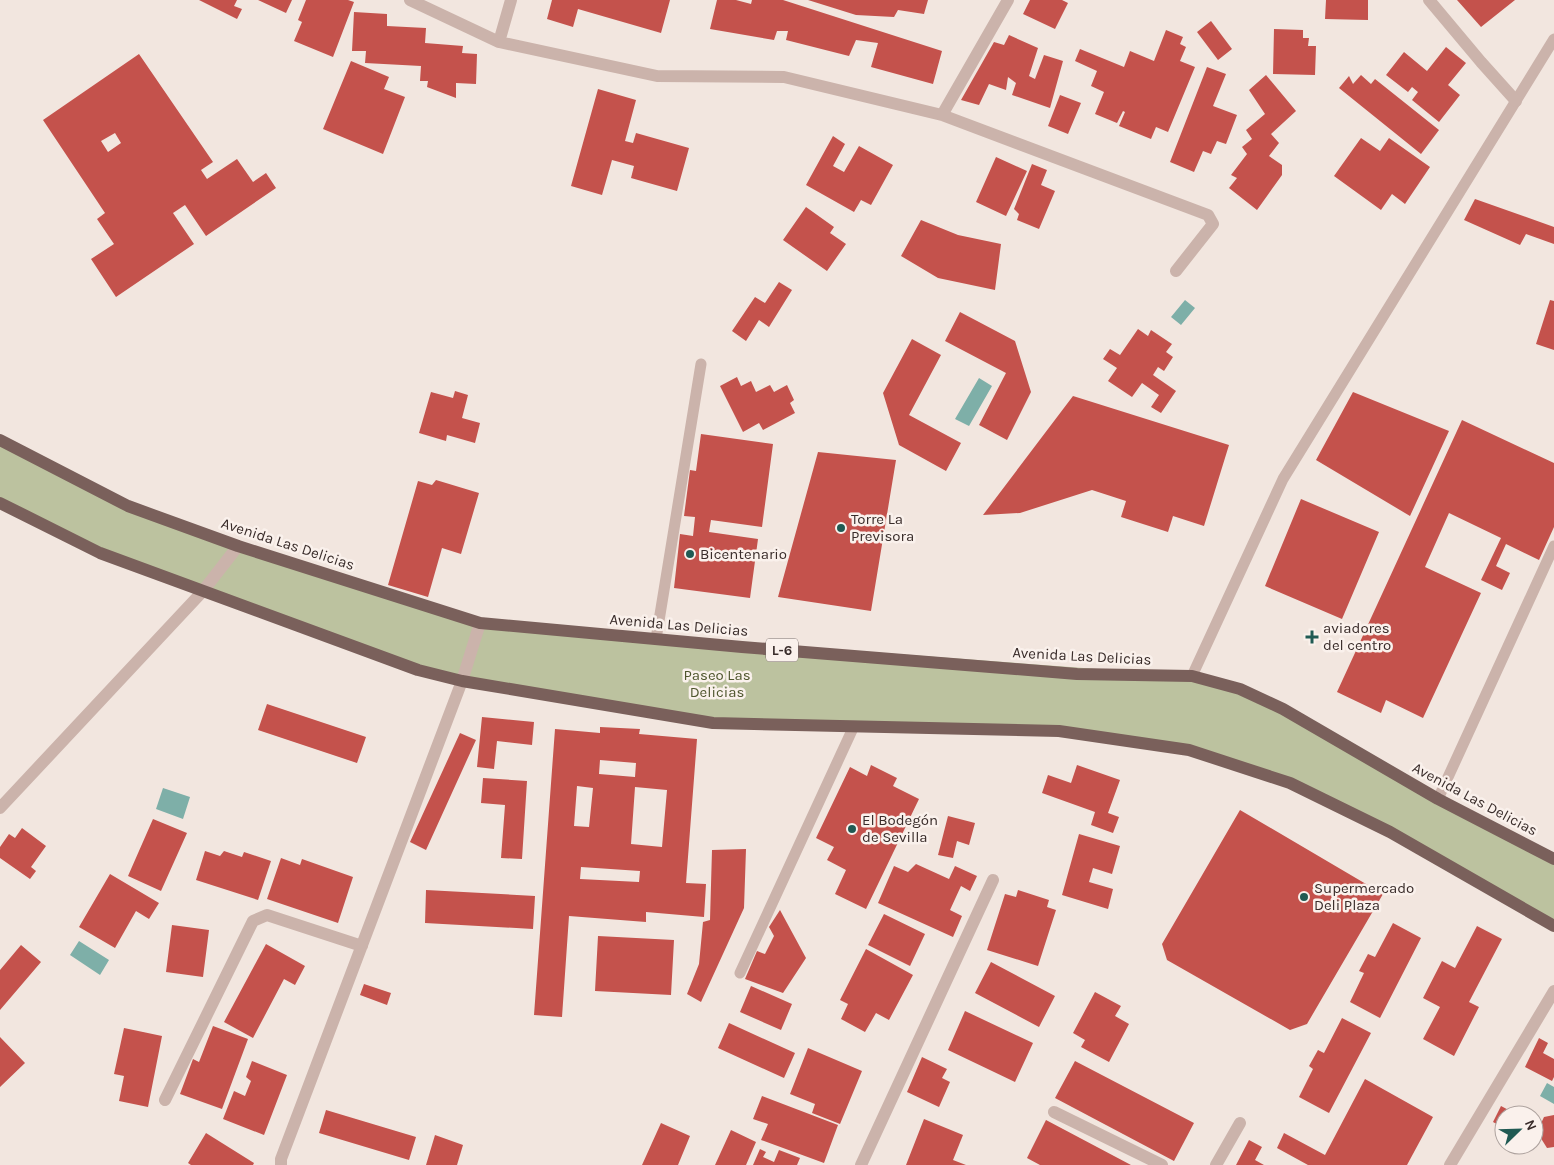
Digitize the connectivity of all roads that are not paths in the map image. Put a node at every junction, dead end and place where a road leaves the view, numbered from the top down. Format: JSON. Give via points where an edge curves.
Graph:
{"nodes":[{"id":1,"x":410,"y":0,"type":"edge"},
{"id":2,"x":511,"y":0,"type":"edge"},
{"id":3,"x":1008,"y":0,"type":"edge"},
{"id":4,"x":1429,"y":0,"type":"edge"},
{"id":5,"x":1554,"y":40,"type":"edge"},
{"id":6,"x":499,"y":42,"type":"junction"},
{"id":7,"x":1516,"y":101,"type":"junction"},
{"id":8,"x":942,"y":115,"type":"junction"},
{"id":9,"x":1176,"y":271,"type":"dead end"},
{"id":10,"x":701,"y":364,"type":"dead end"},
{"id":11,"x":0,"y":440,"type":"edge"},
{"id":12,"x":0,"y":502,"type":"edge"},
{"id":13,"x":238,"y":546,"type":"junction"},
{"id":14,"x":1554,"y":546,"type":"edge"},
{"id":15,"x":203,"y":591,"type":"junction"},
{"id":16,"x":480,"y":623,"type":"junction"},
{"id":17,"x":656,"y":638,"type":"junction"},
{"id":18,"x":1192,"y":676,"type":"junction"},
{"id":19,"x":462,"y":681,"type":"junction"},
{"id":20,"x":854,"y":726,"type":"junction"},
{"id":21,"x":1438,"y":799,"type":"junction"},
{"id":22,"x":0,"y":808,"type":"edge"},
{"id":23,"x":1554,"y":858,"type":"edge"},
{"id":24,"x":993,"y":880,"type":"dead end"},
{"id":25,"x":1554,"y":926,"type":"edge"},
{"id":26,"x":362,"y":946,"type":"junction"},
{"id":27,"x":740,"y":973,"type":"dead end"},
{"id":28,"x":1554,"y":991,"type":"edge"},
{"id":29,"x":165,"y":1100,"type":"dead end"},
{"id":30,"x":1054,"y":1112,"type":"dead end"},
{"id":31,"x":1240,"y":1122,"type":"dead end"},
{"id":32,"x":282,"y":1165,"type":"edge"},
{"id":33,"x":861,"y":1165,"type":"edge"},
{"id":34,"x":1162,"y":1165,"type":"edge"},
{"id":35,"x":1216,"y":1165,"type":"edge"},
{"id":36,"x":1450,"y":1165,"type":"edge"}],
"edges":[{"from":1,"to":6,"type":"street"},
{"from":2,"to":6,"type":"street"},
{"from":3,"to":8,"type":"street"},
{"from":4,"to":7,"type":"street"},
{"from":5,"to":7,"type":"lane"},
{"from":6,"to":8,"type":"street","via":[[657,76],[784,77]]},
{"from":7,"to":18,"type":"lane","via":[[1283,479]]},
{"from":8,"to":9,"type":"street","via":[[1208,215],[1213,224]]},
{"from":10,"to":17,"type":"lane"},
{"from":11,"to":13,"type":"main road","name":"Avenida Las Delicias","number":"L-6","via":[[128,506]]},
{"from":12,"to":15,"type":"main road","via":[[100,553]]},
{"from":13,"to":15,"type":"street"},
{"from":13,"to":16,"type":"main road","name":"Avenida Las Delicias","number":"L-6"},
{"from":14,"to":21,"type":"lane"},
{"from":15,"to":19,"type":"main road","via":[[418,670]]},
{"from":15,"to":22,"type":"street"},
{"from":16,"to":17,"type":"main road","name":"Avenida Las Delicias","number":"L-6"},
{"from":16,"to":19,"type":"street"},
{"from":17,"to":18,"type":"main road","name":"Avenida Las Delicias","number":"L-6","via":[[1077,674]]},
{"from":18,"to":21,"type":"main road","name":"Avenida Las Delicias","number":"L-6","via":[[1240,689],[1283,709]]},
{"from":19,"to":20,"type":"main road","via":[[713,723]]},
{"from":19,"to":26,"type":"street"},
{"from":20,"to":25,"type":"main road","via":[[1059,731],[1189,750],[1290,783],[1390,832]]},
{"from":20,"to":27,"type":"lane"},
{"from":21,"to":23,"type":"main road","name":"Avenida Las Delicias","number":"L-6"},
{"from":24,"to":33,"type":"street"},
{"from":26,"to":29,"type":"street","via":[[266,915],[253,921]]},
{"from":26,"to":32,"type":"street","via":[[281,1159]]},
{"from":28,"to":36,"type":"street"},
{"from":30,"to":34,"type":"street"},
{"from":31,"to":35,"type":"street"}]}
